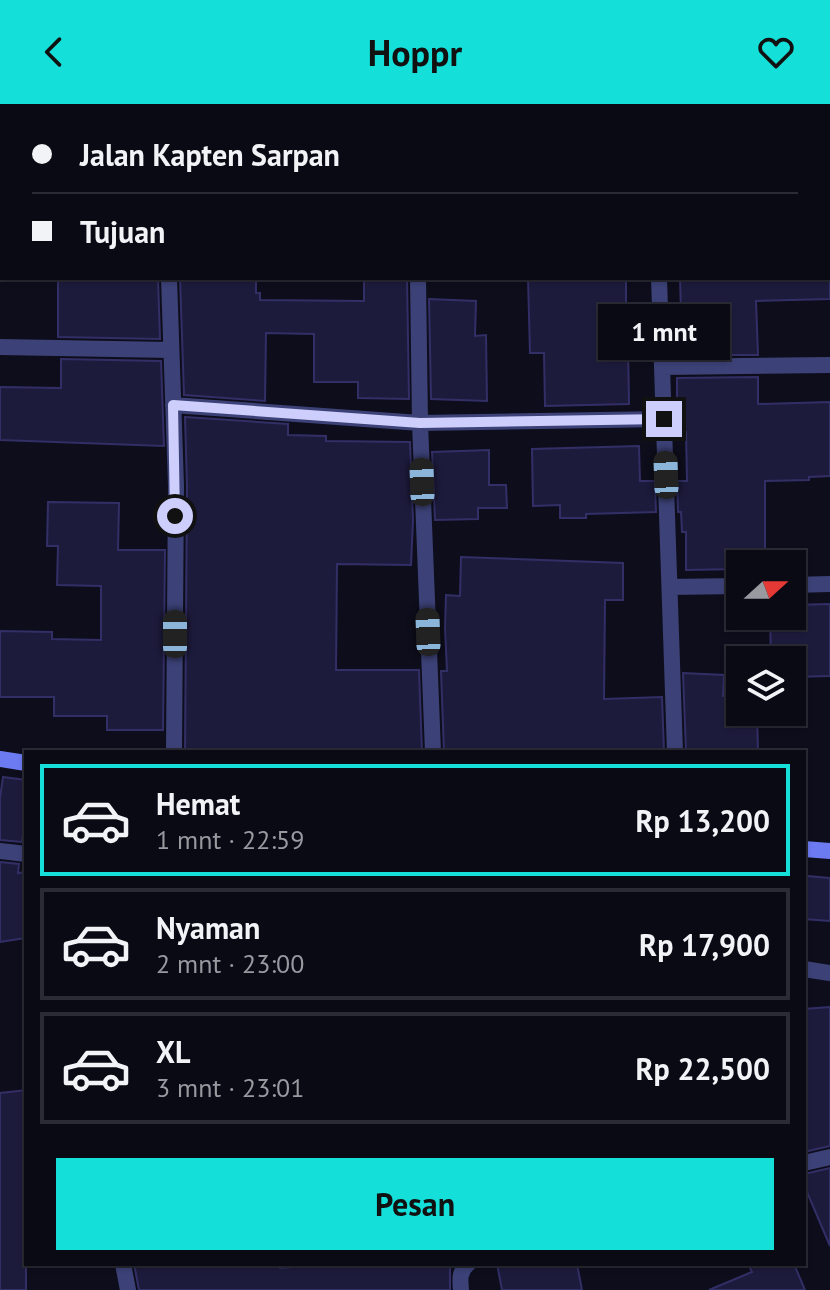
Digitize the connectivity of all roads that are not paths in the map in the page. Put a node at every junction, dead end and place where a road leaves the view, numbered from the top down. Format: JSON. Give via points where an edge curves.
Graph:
{"nodes":[{"id":1,"x":169,"y":280,"type":"edge"},
{"id":2,"x":418,"y":280,"type":"edge"},
{"id":3,"x":659,"y":280,"type":"edge"},
{"id":4,"x":0,"y":347,"type":"edge"},
{"id":5,"x":171,"y":350,"type":"junction"},
{"id":6,"x":830,"y":365,"type":"edge"},
{"id":7,"x":662,"y":367,"type":"junction"},
{"id":8,"x":173,"y":405,"type":"junction"},
{"id":9,"x":664,"y":419,"type":"junction"},
{"id":10,"x":420,"y":423,"type":"junction"},
{"id":11,"x":830,"y":584,"type":"edge"},
{"id":12,"x":806,"y":585,"type":"edge"},
{"id":13,"x":726,"y":586,"type":"edge"},
{"id":14,"x":670,"y":587,"type":"junction"},
{"id":15,"x":174,"y":750,"type":"edge"},
{"id":16,"x":433,"y":750,"type":"edge"},
{"id":17,"x":675,"y":750,"type":"edge"},
{"id":18,"x":0,"y":759,"type":"edge"},
{"id":19,"x":24,"y":763,"type":"edge"},
{"id":20,"x":806,"y":849,"type":"edge"},
{"id":21,"x":0,"y":851,"type":"edge"},
{"id":22,"x":830,"y":851,"type":"edge"},
{"id":23,"x":24,"y":854,"type":"edge"},
{"id":24,"x":806,"y":969,"type":"edge"},
{"id":25,"x":830,"y":973,"type":"edge"},
{"id":26,"x":830,"y":1157,"type":"edge"},
{"id":27,"x":806,"y":1163,"type":"edge"},
{"id":28,"x":123,"y":1266,"type":"edge"},
{"id":29,"x":465,"y":1266,"type":"edge"},
{"id":30,"x":128,"y":1290,"type":"edge"},
{"id":31,"x":461,"y":1290,"type":"edge"}],
"edges":[{"from":1,"to":5,"type":"street"},
{"from":2,"to":10,"type":"street"},
{"from":3,"to":7,"type":"street"},
{"from":4,"to":5,"type":"street"},
{"from":5,"to":8,"type":"street"},
{"from":6,"to":7,"type":"street"},
{"from":7,"to":9,"type":"street"},
{"from":8,"to":10,"type":"street"},
{"from":8,"to":15,"type":"street"},
{"from":9,"to":10,"type":"street"},
{"from":9,"to":14,"type":"street"},
{"from":10,"to":16,"type":"street"},
{"from":11,"to":12,"type":"street"},
{"from":13,"to":14,"type":"street"},
{"from":14,"to":17,"type":"street"},
{"from":18,"to":19,"type":"main road"},
{"from":20,"to":22,"type":"main road"},
{"from":21,"to":23,"type":"street"},
{"from":24,"to":25,"type":"street"},
{"from":26,"to":27,"type":"street"},
{"from":28,"to":30,"type":"street"},
{"from":29,"to":31,"type":"street"}]}
